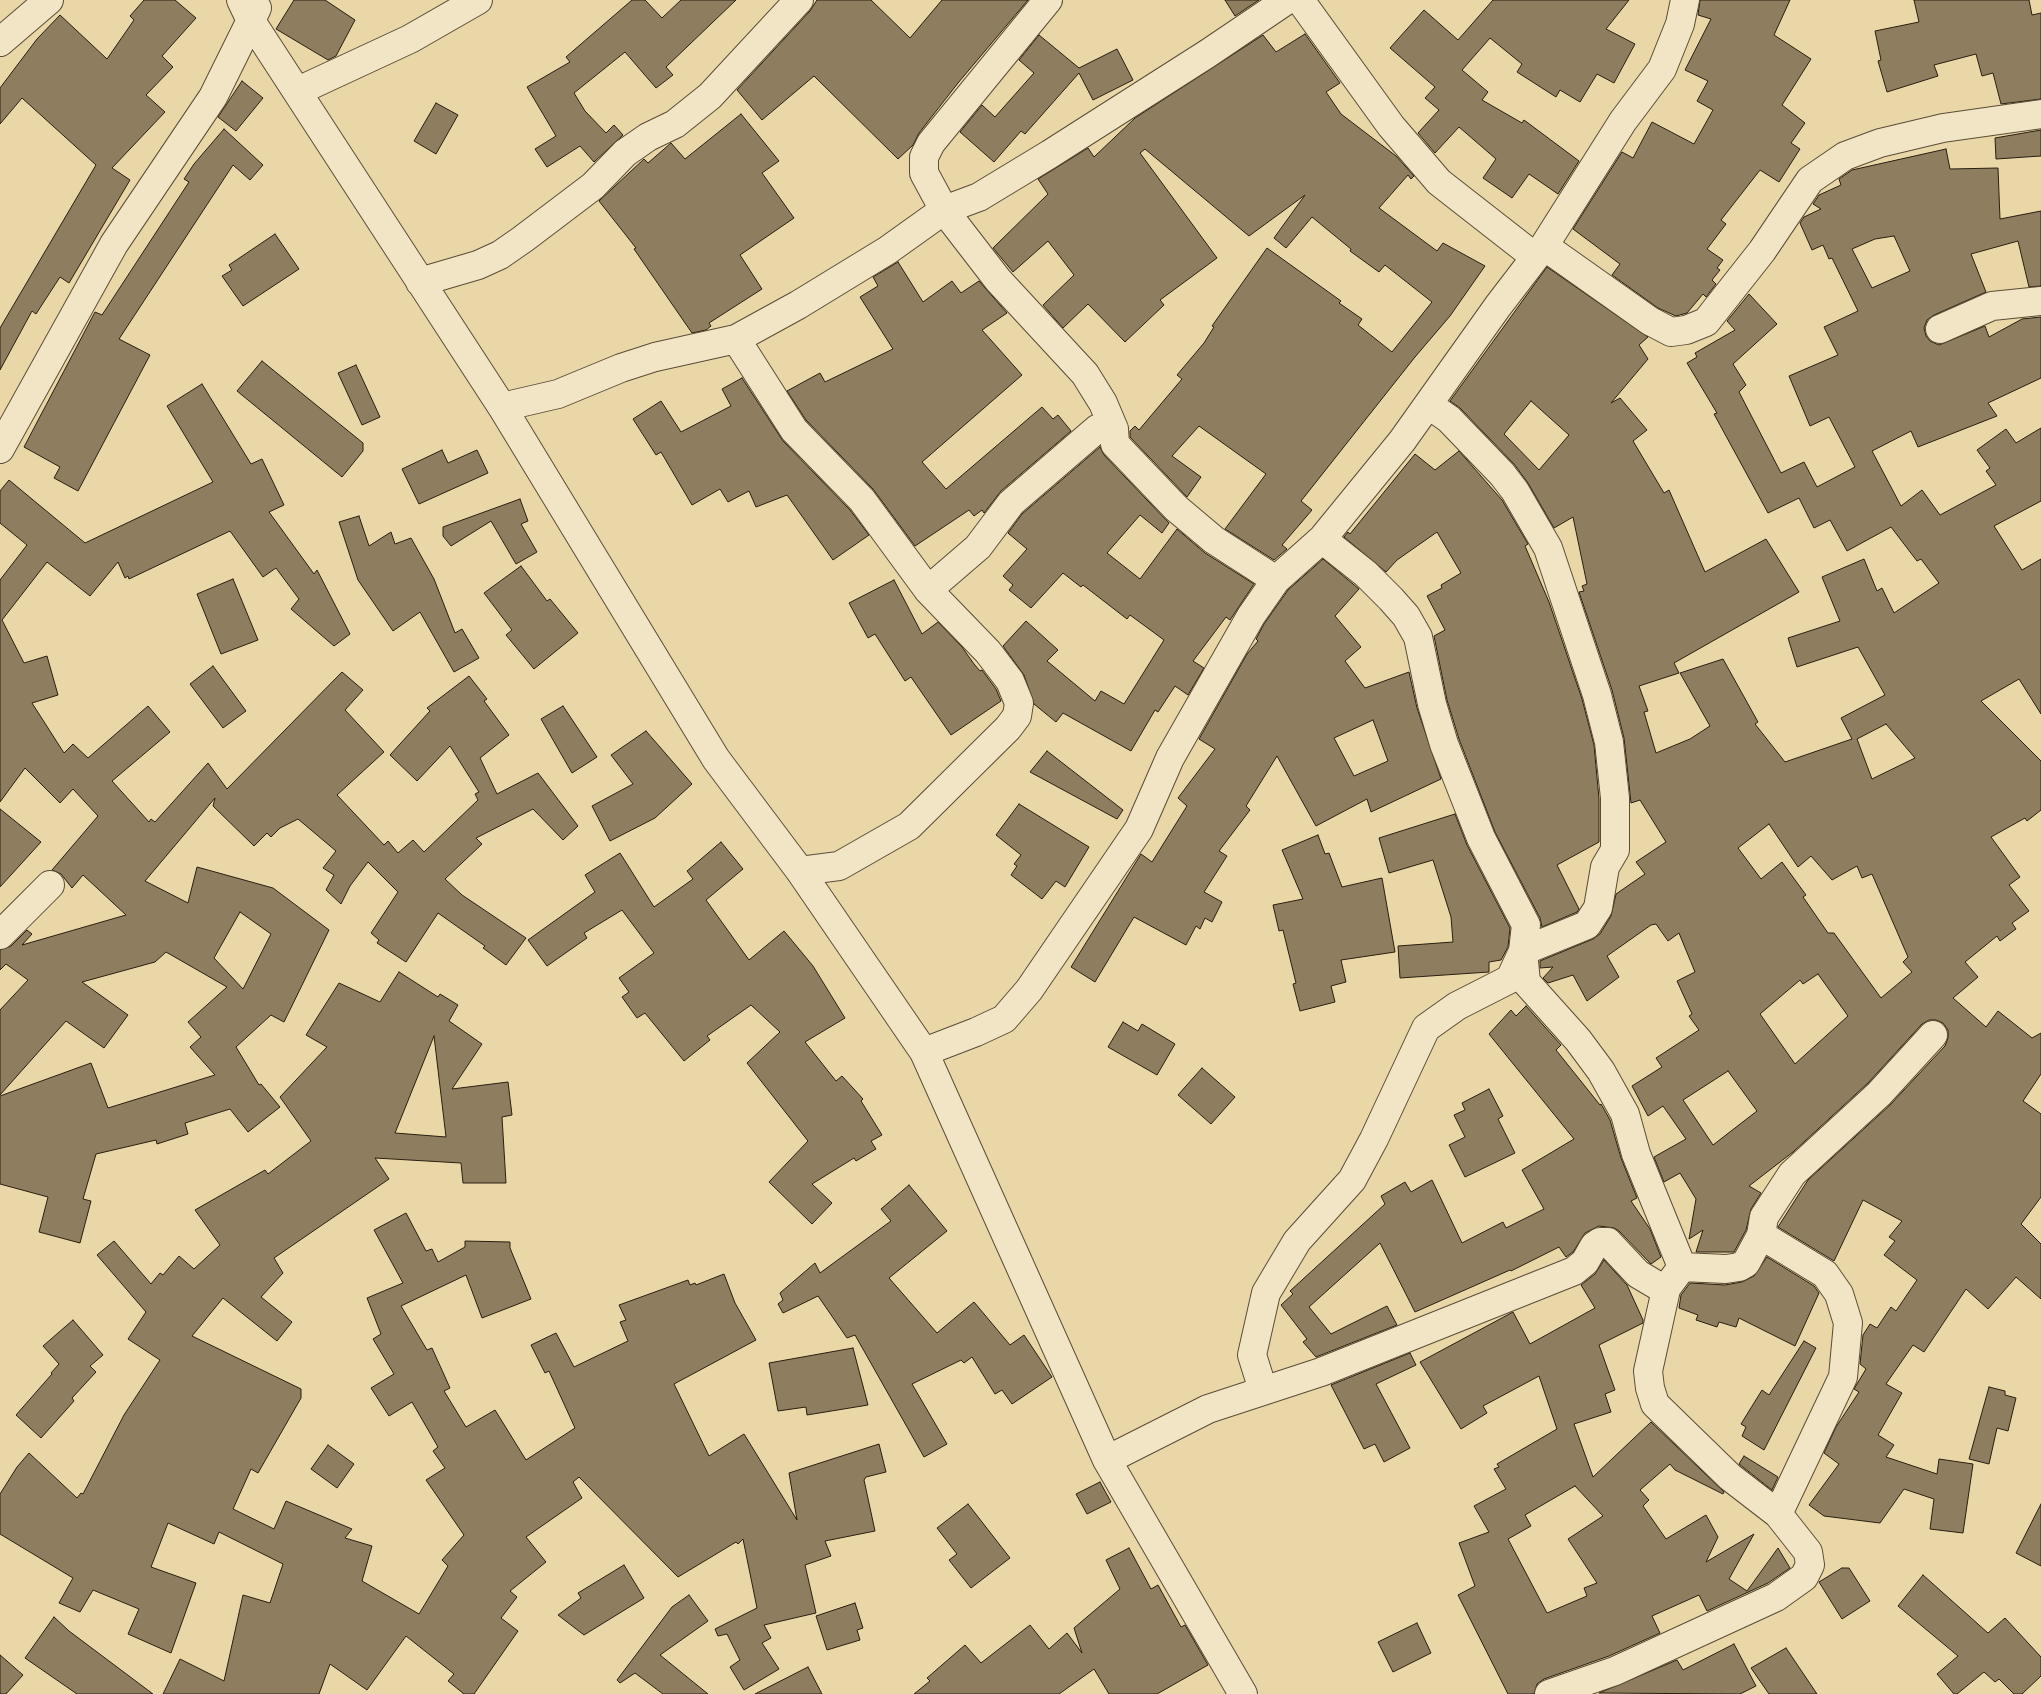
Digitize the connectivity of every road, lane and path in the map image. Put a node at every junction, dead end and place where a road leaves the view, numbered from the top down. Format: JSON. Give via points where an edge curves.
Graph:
{"nodes":[{"id":1,"x":49,"y":0,"type":"edge"},
{"id":2,"x":478,"y":0,"type":"edge"},
{"id":3,"x":799,"y":0,"type":"edge"},
{"id":4,"x":1048,"y":0,"type":"edge"},
{"id":5,"x":1287,"y":0,"type":"edge"},
{"id":6,"x":1300,"y":0,"type":"edge"},
{"id":7,"x":1685,"y":0,"type":"edge"},
{"id":8,"x":251,"y":7,"type":"edge"},
{"id":9,"x":0,"y":42,"type":"edge"},
{"id":10,"x":298,"y":91,"type":"junction"},
{"id":11,"x":2041,"y":114,"type":"edge"},
{"id":12,"x":944,"y":210,"type":"junction"},
{"id":13,"x":1539,"y":251,"type":"junction"},
{"id":14,"x":420,"y":282,"type":"junction"},
{"id":15,"x":2041,"y":301,"type":"edge"},
{"id":16,"x":1940,"y":329,"type":"dead end"},
{"id":17,"x":736,"y":339,"type":"junction"},
{"id":18,"x":1429,"y":404,"type":"junction"},
{"id":19,"x":502,"y":408,"type":"junction"},
{"id":20,"x":1114,"y":430,"type":"junction"},
{"id":21,"x":0,"y":449,"type":"edge"},
{"id":22,"x":1322,"y":539,"type":"junction"},
{"id":23,"x":1276,"y":580,"type":"junction"},
{"id":24,"x":928,"y":590,"type":"junction"},
{"id":25,"x":800,"y":871,"type":"junction"},
{"id":26,"x":50,"y":885,"type":"dead end"},
{"id":27,"x":0,"y":936,"type":"edge"},
{"id":28,"x":1523,"y":951,"type":"junction"},
{"id":29,"x":1933,"y":1036,"type":"dead end"},
{"id":30,"x":924,"y":1052,"type":"junction"},
{"id":31,"x":1762,"y":1235,"type":"junction"},
{"id":32,"x":1674,"y":1276,"type":"junction"},
{"id":33,"x":1263,"y":1390,"type":"junction"},
{"id":34,"x":1107,"y":1460,"type":"junction"},
{"id":35,"x":1778,"y":1514,"type":"junction"},
{"id":36,"x":1243,"y":1694,"type":"edge"},
{"id":37,"x":1549,"y":1694,"type":"edge"}],
"edges":[{"from":1,"to":9,"type":"street"},
{"from":2,"to":10,"type":"street","via":[[410,39]]},
{"from":3,"to":14,"type":"street","via":[[710,96],[674,124],[625,153],[594,186],[523,239],[478,266]]},
{"from":4,"to":12,"type":"street","via":[[924,157],[924,173]]},
{"from":5,"to":12,"type":"street","via":[[979,197]]},
{"from":6,"to":13,"type":"street","via":[[1391,126],[1439,182]]},
{"from":7,"to":13,"type":"street","via":[[1680,24],[1662,69],[1623,121]]},
{"from":8,"to":10,"type":"street"},
{"from":8,"to":21,"type":"street","via":[[213,97],[114,244]]},
{"from":10,"to":14,"type":"street"},
{"from":11,"to":13,"type":"street","via":[[1943,128],[1880,143],[1845,156],[1810,180],[1762,251],[1706,322],[1686,330],[1671,332],[1650,321]]},
{"from":12,"to":17,"type":"street","via":[[888,250]]},
{"from":12,"to":20,"type":"street","via":[[998,280],[1085,374],[1103,403]]},
{"from":13,"to":18,"type":"street"},
{"from":14,"to":19,"type":"street"},
{"from":15,"to":16,"type":"street","via":[[1992,306]]},
{"from":17,"to":19,"type":"street","via":[[655,357],[558,394]]},
{"from":17,"to":24,"type":"street","via":[[794,430],[862,500]]},
{"from":18,"to":22,"type":"street"},
{"from":18,"to":28,"type":"street","via":[[1449,419],[1502,474],[1548,548],[1597,695],[1609,742],[1615,798],[1615,850],[1605,867],[1598,908],[1587,925]]},
{"from":19,"to":25,"type":"street","via":[[716,759]]},
{"from":20,"to":23,"type":"street","via":[[1114,444],[1176,508],[1214,540]]},
{"from":20,"to":24,"type":"street","via":[[1097,429],[1018,497],[978,547]]},
{"from":22,"to":23,"type":"street"},
{"from":22,"to":28,"type":"street","via":[[1391,599],[1418,637],[1444,744],[1481,838],[1526,925]]},
{"from":23,"to":30,"type":"street","via":[[1213,680],[1170,758],[1138,829],[1029,990],[1004,1019]]},
{"from":24,"to":25,"type":"street","via":[[988,652],[1010,681],[1019,702],[1017,716],[909,826],[839,866]]},
{"from":25,"to":30,"type":"street"},
{"from":26,"to":27,"type":"street"},
{"from":28,"to":32,"type":"street","via":[[1526,982],[1578,1040],[1601,1071],[1625,1114]]},
{"from":28,"to":33,"type":"street","via":[[1510,979],[1457,1006],[1426,1028],[1352,1180],[1297,1241],[1266,1292],[1252,1355]]},
{"from":29,"to":31,"type":"street","via":[[1879,1094],[1792,1174],[1764,1217]]},
{"from":30,"to":34,"type":"street"},
{"from":31,"to":32,"type":"street","via":[[1746,1263],[1739,1267]]},
{"from":31,"to":35,"type":"street","via":[[1825,1274],[1839,1294],[1848,1322],[1842,1377]]},
{"from":32,"to":33,"type":"street","via":[[1665,1290],[1638,1274],[1608,1242],[1600,1242],[1574,1271],[1321,1372]]},
{"from":32,"to":35,"type":"street","via":[[1648,1371],[1655,1404],[1730,1477]]},
{"from":33,"to":34,"type":"street","via":[[1208,1409]]},
{"from":34,"to":36,"type":"street"},
{"from":35,"to":37,"type":"street","via":[[1808,1552],[1810,1565],[1804,1577],[1776,1597],[1633,1662]]}]}
